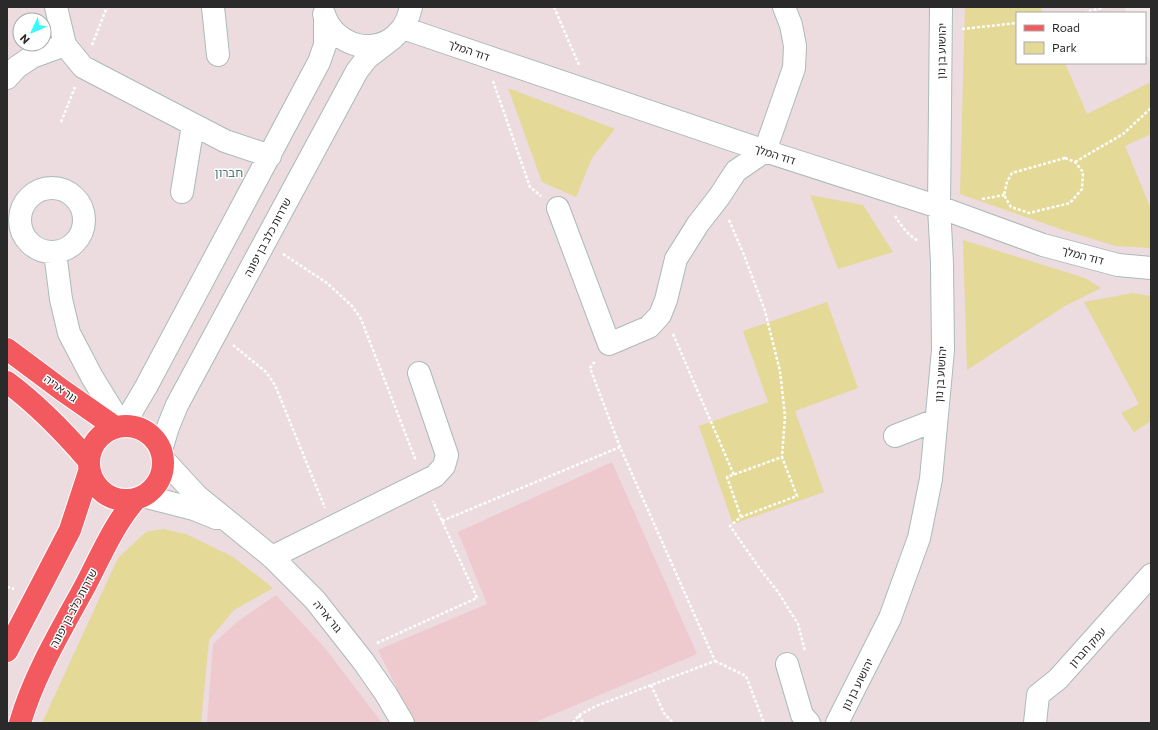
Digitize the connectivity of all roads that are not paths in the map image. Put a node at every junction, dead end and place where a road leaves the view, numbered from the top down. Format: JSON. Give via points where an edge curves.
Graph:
{"nodes":[{"id":1,"x":56,"y":7,"type":"edge"},
{"id":2,"x":213,"y":7,"type":"edge"},
{"id":3,"x":411,"y":7,"type":"edge"},
{"id":4,"x":784,"y":7,"type":"edge"},
{"id":5,"x":941,"y":7,"type":"edge"},
{"id":6,"x":322,"y":11,"type":"edge"},
{"id":7,"x":398,"y":33,"type":"junction"},
{"id":8,"x":65,"y":45,"type":"junction"},
{"id":9,"x":218,"y":55,"type":"dead end"},
{"id":10,"x":10,"y":71,"type":"edge"},
{"id":11,"x":193,"y":125,"type":"junction"},
{"id":12,"x":765,"y":151,"type":"junction"},
{"id":13,"x":270,"y":156,"type":"junction"},
{"id":14,"x":182,"y":192,"type":"dead end"},
{"id":15,"x":938,"y":207,"type":"junction"},
{"id":16,"x":558,"y":208,"type":"road end"},
{"id":17,"x":55,"y":252,"type":"dead end"},
{"id":18,"x":1151,"y":268,"type":"edge"},
{"id":19,"x":7,"y":349,"type":"edge"},
{"id":20,"x":419,"y":373,"type":"dead end"},
{"id":21,"x":7,"y":382,"type":"edge"},
{"id":22,"x":936,"y":420,"type":"junction"},
{"id":23,"x":120,"y":426,"type":"junction"},
{"id":24,"x":895,"y":436,"type":"dead end"},
{"id":25,"x":162,"y":455,"type":"junction"},
{"id":26,"x":89,"y":466,"type":"junction"},
{"id":27,"x":139,"y":498,"type":"junction"},
{"id":28,"x":233,"y":526,"type":"junction"},
{"id":29,"x":272,"y":557,"type":"junction"},
{"id":30,"x":1151,"y":575,"type":"edge"},
{"id":31,"x":7,"y":651,"type":"edge"},
{"id":32,"x":787,"y":664,"type":"dead end"},
{"id":33,"x":20,"y":723,"type":"edge"},
{"id":34,"x":403,"y":723,"type":"edge"},
{"id":35,"x":809,"y":723,"type":"edge"},
{"id":36,"x":838,"y":723,"type":"edge"},
{"id":37,"x":1035,"y":723,"type":"edge"}],
"edges":[{"from":1,"to":8,"type":"street"},
{"from":2,"to":9,"type":"street"},
{"from":3,"to":7,"type":"street","via":[[409,17]]},
{"from":4,"to":12,"type":"street","via":[[795,46],[794,68]]},
{"from":5,"to":15,"type":"street","name":"יהושוע בן נון"},
{"from":6,"to":7,"type":"street","via":[[332,31],[342,40],[354,45],[368,47],[381,44]]},
{"from":6,"to":13,"type":"street","via":[[325,45],[319,62]]},
{"from":7,"to":12,"type":"street","name":"דוד המלך","via":[[484,55]]},
{"from":7,"to":25,"type":"street","name":"שדרות כלב בן יפונה","via":[[367,58],[357,71],[177,405],[168,427]]},
{"from":8,"to":10,"type":"street","via":[[32,57]]},
{"from":8,"to":11,"type":"street","via":[[83,67]]},
{"from":11,"to":13,"type":"street","via":[[225,141]]},
{"from":11,"to":14,"type":"street"},
{"from":12,"to":15,"type":"street","name":"דוד המלך"},
{"from":12,"to":16,"type":"street","via":[[736,171],[698,224],[676,259],[660,316],[649,327],[609,344]]},
{"from":13,"to":23,"type":"street","via":[[146,387]]},
{"from":15,"to":18,"type":"street","name":"דוד המלך","via":[[1043,245],[1118,265]]},
{"from":15,"to":22,"type":"street","name":"יהושוע בן נון","via":[[943,350]]},
{"from":17,"to":23,"type":"street","via":[[61,300],[69,333]]},
{"from":19,"to":23,"type":"main road","name":"גור אריה","via":[[62,390]]},
{"from":20,"to":29,"type":"street","via":[[447,455],[444,466],[435,476],[424,482]]},
{"from":21,"to":26,"type":"main road","via":[[49,417]]},
{"from":22,"to":24,"type":"street"},
{"from":22,"to":36,"type":"street","name":"יהושוע בן נון","via":[[931,479],[919,538],[890,618]]},
{"from":23,"to":25,"type":"main road","via":[[136,427],[147,432],[156,440]]},
{"from":23,"to":26,"type":"main road","via":[[105,432],[96,440],[91,450]]},
{"from":25,"to":27,"type":"main road","via":[[159,481],[152,490]]},
{"from":25,"to":28,"type":"street","name":"גור אריה","via":[[197,496]]},
{"from":26,"to":27,"type":"main road","via":[[93,481],[107,495],[121,500]]},
{"from":26,"to":31,"type":"main road","via":[[70,530]]},
{"from":27,"to":28,"type":"street","name":"גור אריה","via":[[194,510]]},
{"from":27,"to":33,"type":"main road","name":"שדרות כלב בן יפונה","via":[[128,508],[115,527],[38,674]]},
{"from":28,"to":29,"type":"street","name":"גור אריה"},
{"from":29,"to":34,"type":"street","name":"גור אריה","via":[[316,600],[386,694]]},
{"from":30,"to":37,"type":"street","name":"עמק חברון","via":[[1058,679],[1038,695]]},
{"from":32,"to":35,"type":"street","via":[[802,715]]}]}
